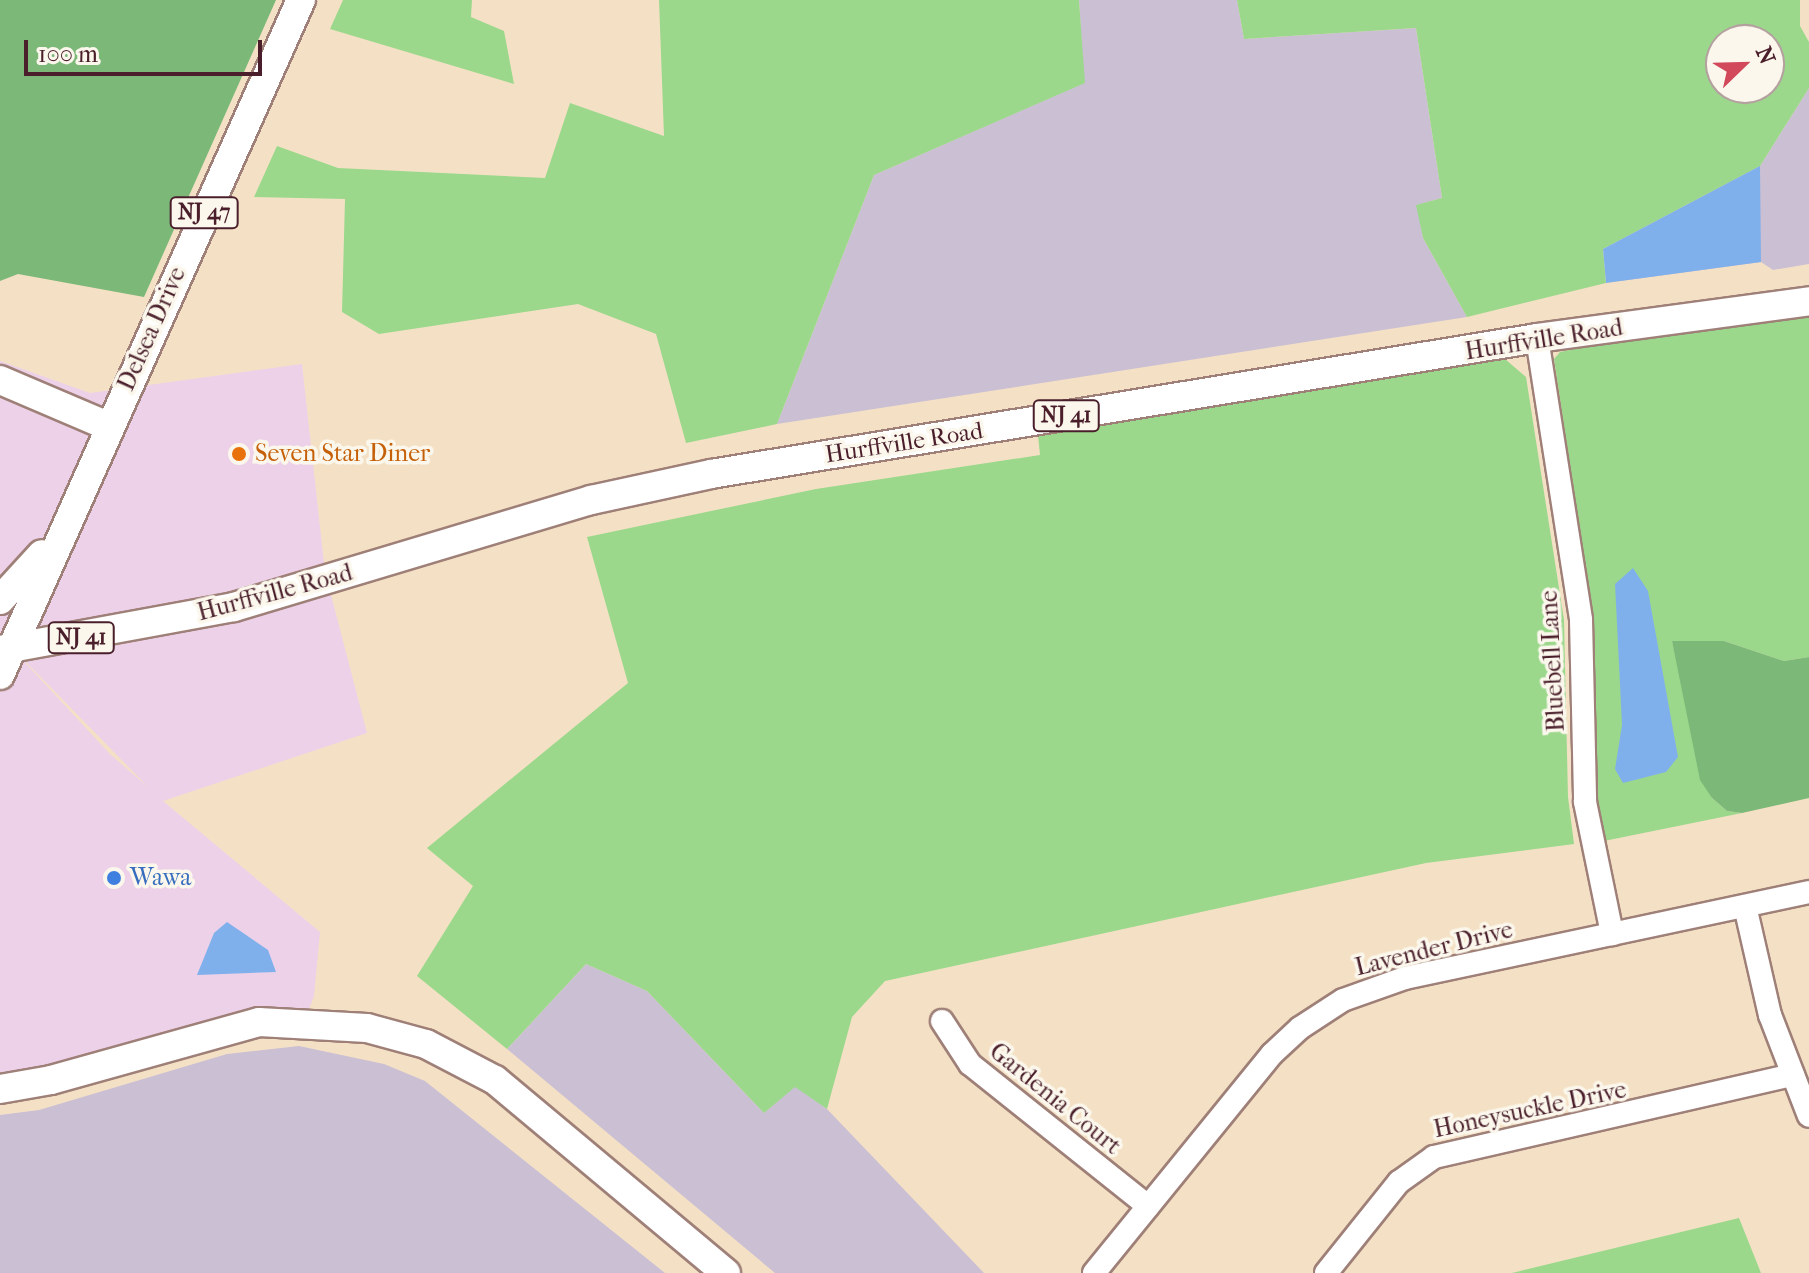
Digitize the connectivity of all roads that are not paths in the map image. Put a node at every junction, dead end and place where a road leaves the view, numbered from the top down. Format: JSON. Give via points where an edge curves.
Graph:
{"nodes":[{"id":1,"x":301,"y":0,"type":"edge"},
{"id":2,"x":1809,"y":301,"type":"edge"},
{"id":3,"x":1537,"y":338,"type":"junction"},
{"id":4,"x":0,"y":380,"type":"edge"},
{"id":5,"x":108,"y":426,"type":"junction"},
{"id":6,"x":59,"y":535,"type":"junction"},
{"id":7,"x":0,"y":600,"type":"edge"},
{"id":8,"x":6,"y":649,"type":"edge"},
{"id":9,"x":0,"y":675,"type":"edge"},
{"id":10,"x":1809,"y":892,"type":"edge"},
{"id":11,"x":1745,"y":906,"type":"junction"},
{"id":12,"x":1612,"y":934,"type":"junction"},
{"id":13,"x":942,"y":1021,"type":"dead end"},
{"id":14,"x":1793,"y":1075,"type":"junction"},
{"id":15,"x":0,"y":1089,"type":"edge"},
{"id":16,"x":1809,"y":1116,"type":"edge"},
{"id":17,"x":1148,"y":1206,"type":"junction"},
{"id":18,"x":726,"y":1273,"type":"edge"},
{"id":19,"x":1094,"y":1273,"type":"edge"},
{"id":20,"x":1326,"y":1273,"type":"edge"}],
"edges":[{"from":1,"to":5,"type":"main road","name":"Delsea Drive","number":"NJ 47"},
{"from":2,"to":3,"type":"main road","name":"Hurffville Road","number":"NJ 41"},
{"from":3,"to":8,"type":"main road","name":"Hurffville Road","number":"NJ 41","via":[[696,477],[591,500],[234,607]]},
{"from":3,"to":12,"type":"street","name":"Bluebell Lane","via":[[1581,613],[1585,802]]},
{"from":4,"to":5,"type":"main road"},
{"from":5,"to":6,"type":"main road","name":"Delsea Drive","number":"NJ 47"},
{"from":6,"to":7,"type":"main road","number":"NJ 47"},
{"from":6,"to":8,"type":"main road","name":"Delsea Drive","number":"NJ 47"},
{"from":8,"to":9,"type":"main road","name":"Delsea Drive"},
{"from":10,"to":11,"type":"street","name":"Lavender Drive"},
{"from":11,"to":12,"type":"street","name":"Lavender Drive"},
{"from":11,"to":14,"type":"street","via":[[1770,1015]]},
{"from":12,"to":17,"type":"street","name":"Lavender Drive","via":[[1388,983],[1328,1008],[1278,1048]]},
{"from":13,"to":17,"type":"street","name":"Gardenia Court","via":[[970,1064]]},
{"from":14,"to":16,"type":"street"},
{"from":14,"to":20,"type":"street","name":"Honeysuckle Drive","via":[[1428,1159],[1404,1177]]},
{"from":15,"to":18,"type":"main road","via":[[259,1022],[305,1020],[367,1028],[426,1044],[495,1080]]},
{"from":17,"to":19,"type":"street","name":"Lavender Drive"}]}
